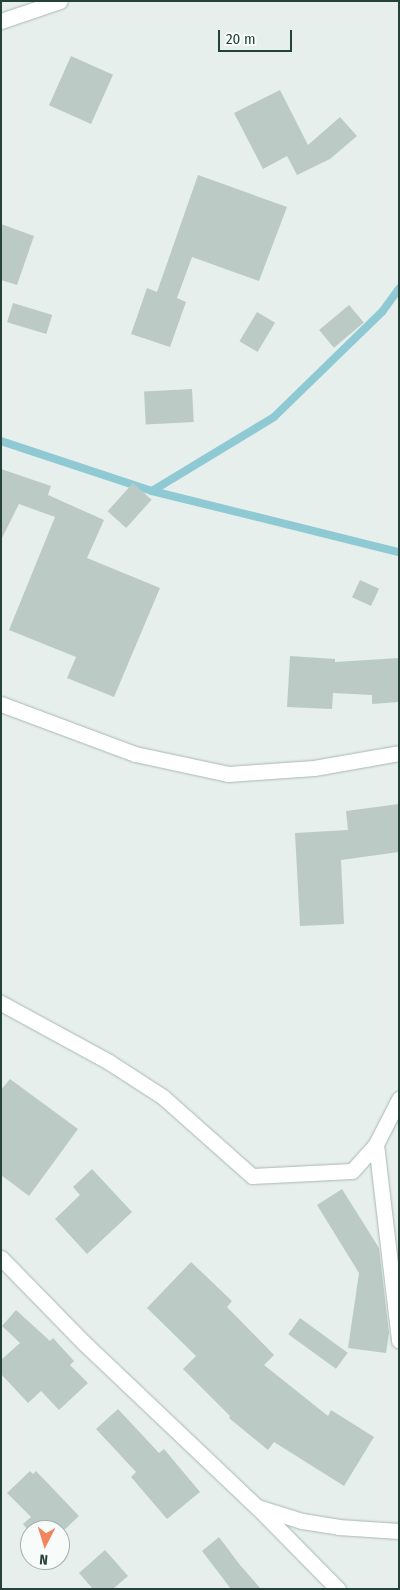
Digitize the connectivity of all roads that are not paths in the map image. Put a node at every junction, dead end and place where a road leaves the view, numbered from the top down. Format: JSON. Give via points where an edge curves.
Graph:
{"nodes":[{"id":1,"x":60,"y":1,"type":"edge"},
{"id":2,"x":1,"y":21,"type":"edge"},
{"id":3,"x":1,"y":704,"type":"edge"},
{"id":4,"x":399,"y":753,"type":"edge"},
{"id":5,"x":1,"y":1003,"type":"edge"},
{"id":6,"x":399,"y":1100,"type":"edge"},
{"id":7,"x":376,"y":1144,"type":"junction"},
{"id":8,"x":1,"y":1258,"type":"edge"},
{"id":9,"x":399,"y":1341,"type":"edge"},
{"id":10,"x":257,"y":1507,"type":"junction"},
{"id":11,"x":399,"y":1531,"type":"edge"},
{"id":12,"x":338,"y":1589,"type":"edge"}],
"edges":[{"from":1,"to":2,"type":"street"},
{"from":3,"to":4,"type":"street","via":[[135,754],[228,774],[314,768]]},
{"from":5,"to":7,"type":"street","via":[[109,1062],[163,1097],[252,1176],[352,1171]]},
{"from":6,"to":7,"type":"street"},
{"from":7,"to":9,"type":"street"},
{"from":8,"to":10,"type":"street"},
{"from":10,"to":11,"type":"street","via":[[302,1521]]},
{"from":10,"to":12,"type":"street"}]}
